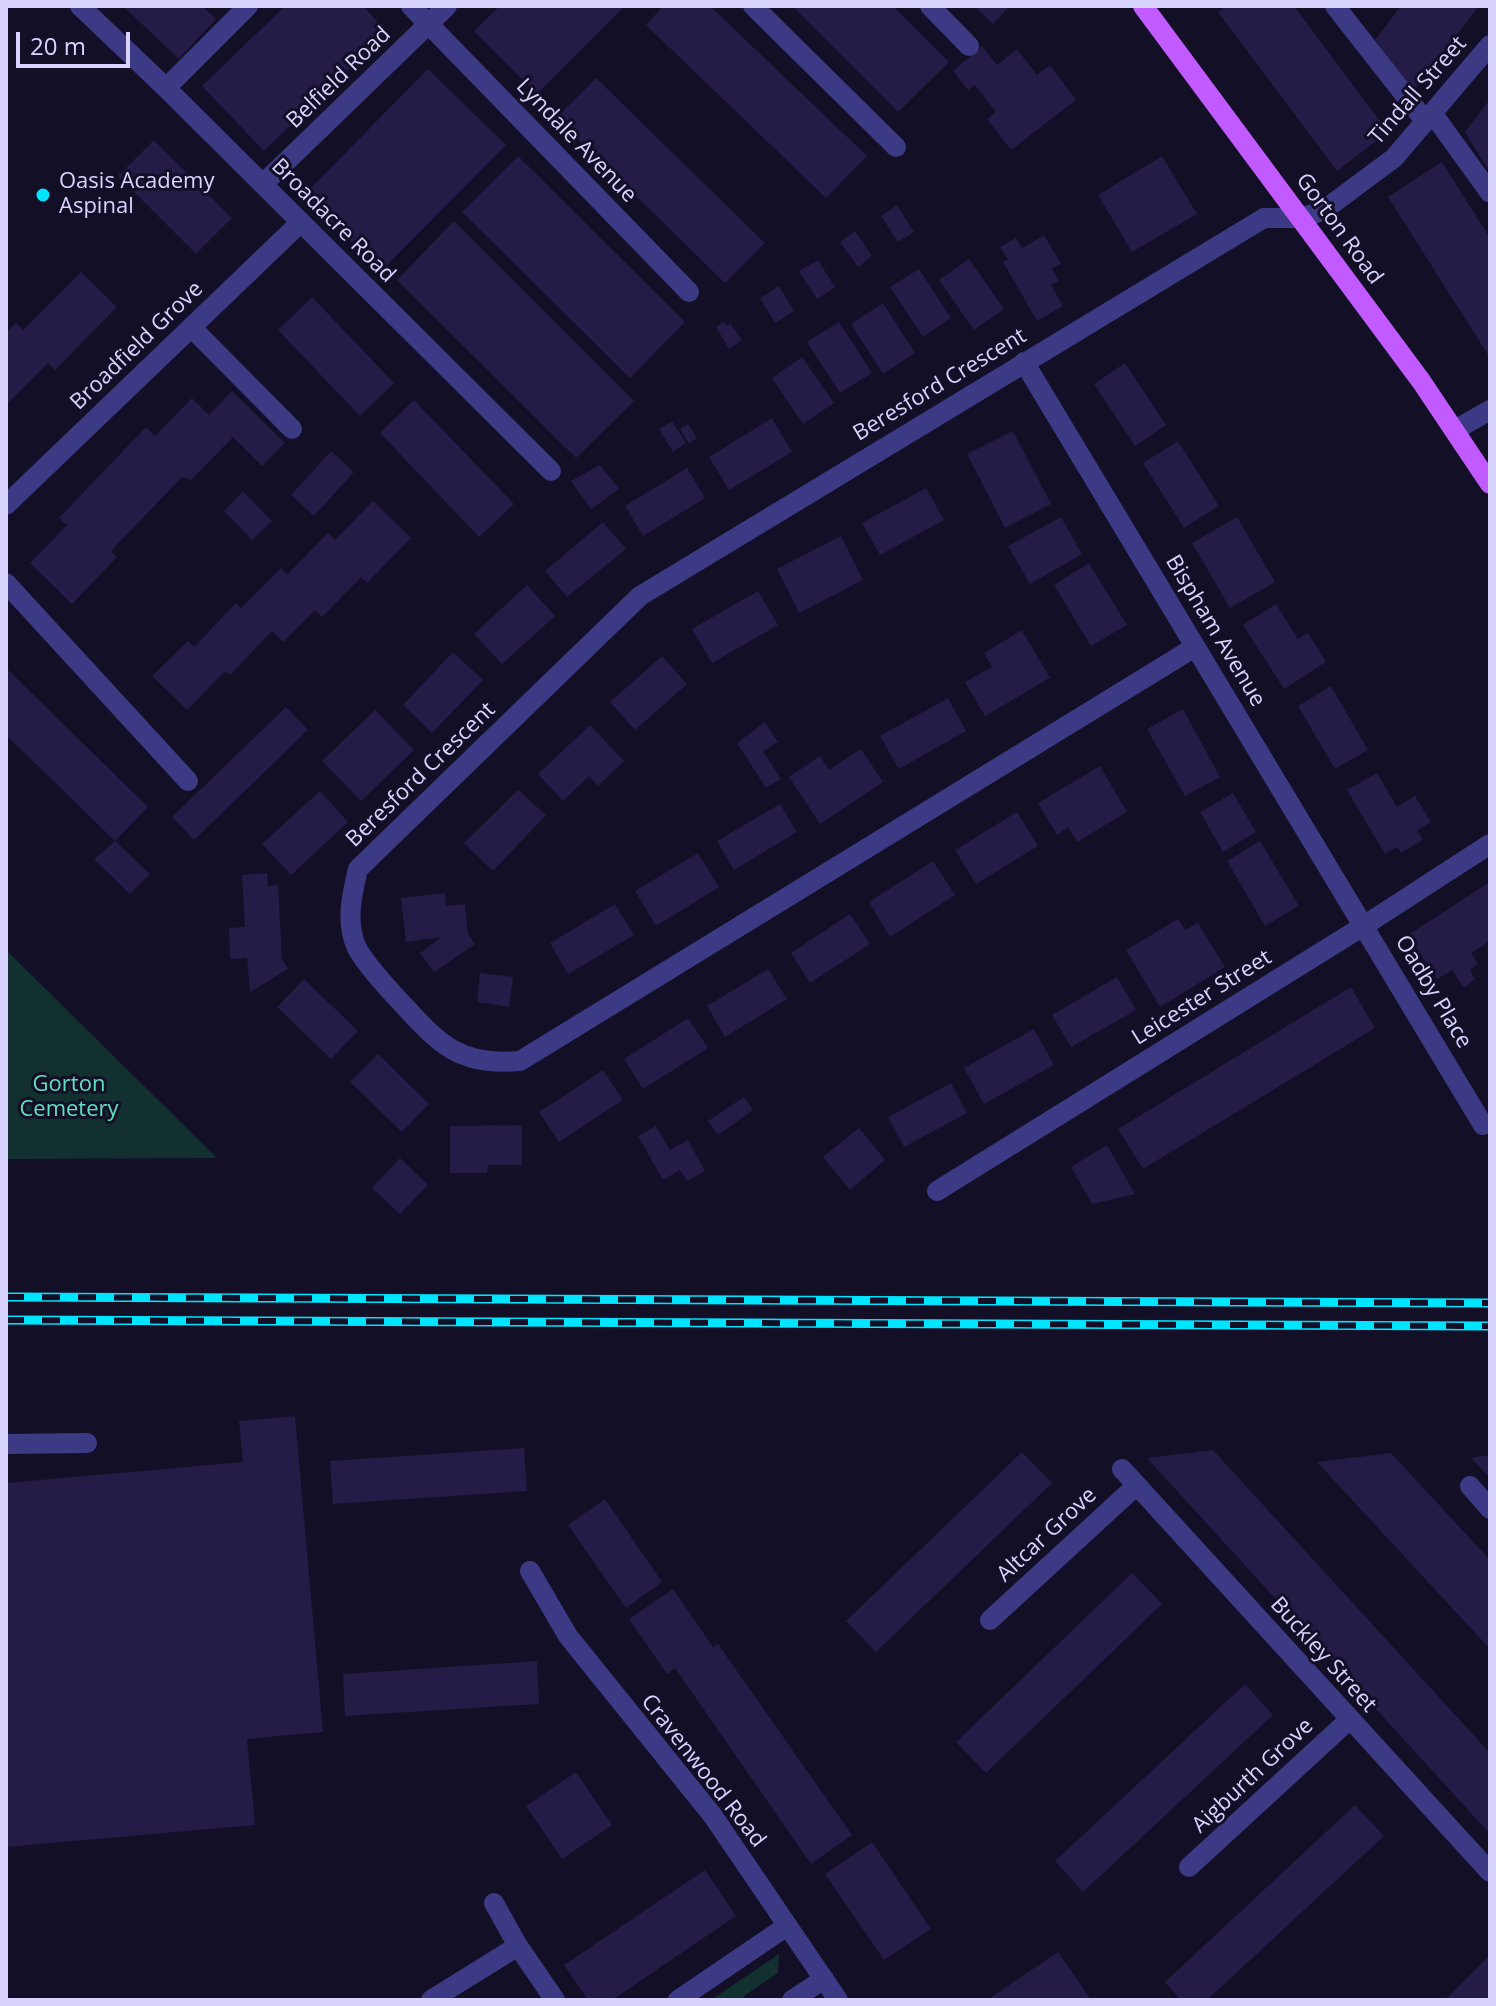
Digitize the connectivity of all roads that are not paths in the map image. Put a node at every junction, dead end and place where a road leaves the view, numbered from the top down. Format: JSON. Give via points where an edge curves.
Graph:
{"nodes":[{"id":1,"x":80,"y":6,"type":"edge"},
{"id":2,"x":247,"y":6,"type":"edge"},
{"id":3,"x":411,"y":6,"type":"edge"},
{"id":4,"x":447,"y":6,"type":"edge"},
{"id":5,"x":753,"y":6,"type":"edge"},
{"id":6,"x":930,"y":6,"type":"edge"},
{"id":7,"x":1152,"y":9,"type":"edge"},
{"id":8,"x":1344,"y":10,"type":"edge"},
{"id":9,"x":429,"y":24,"type":"junction"},
{"id":10,"x":1490,"y":45,"type":"edge"},
{"id":11,"x":969,"y":46,"type":"dead end"},
{"id":12,"x":166,"y":88,"type":"junction"},
{"id":13,"x":1429,"y":118,"type":"junction"},
{"id":14,"x":896,"y":147,"type":"dead end"},
{"id":15,"x":263,"y":184,"type":"junction"},
{"id":16,"x":1490,"y":193,"type":"edge"},
{"id":17,"x":1302,"y":218,"type":"junction"},
{"id":18,"x":301,"y":222,"type":"junction"},
{"id":19,"x":689,"y":292,"type":"dead end"},
{"id":20,"x":191,"y":327,"type":"junction"},
{"id":21,"x":1024,"y":362,"type":"junction"},
{"id":22,"x":1490,"y":410,"type":"edge"},
{"id":23,"x":292,"y":429,"type":"dead end"},
{"id":24,"x":1455,"y":430,"type":"junction"},
{"id":25,"x":551,"y":471,"type":"dead end"},
{"id":26,"x":1490,"y":484,"type":"edge"},
{"id":27,"x":6,"y":505,"type":"edge"},
{"id":28,"x":6,"y":583,"type":"edge"},
{"id":29,"x":1195,"y":647,"type":"junction"},
{"id":30,"x":188,"y":781,"type":"dead end"},
{"id":31,"x":1490,"y":844,"type":"edge"},
{"id":32,"x":1365,"y":925,"type":"junction"},
{"id":33,"x":1483,"y":1125,"type":"dead end"},
{"id":34,"x":937,"y":1191,"type":"dead end"},
{"id":35,"x":87,"y":1443,"type":"dead end"},
{"id":36,"x":6,"y":1444,"type":"edge"},
{"id":37,"x":1122,"y":1469,"type":"dead end"},
{"id":38,"x":1137,"y":1485,"type":"junction"},
{"id":39,"x":1470,"y":1486,"type":"dead end"},
{"id":40,"x":1490,"y":1509,"type":"edge"},
{"id":41,"x":530,"y":1571,"type":"dead end"},
{"id":42,"x":990,"y":1620,"type":"dead end"},
{"id":43,"x":1350,"y":1719,"type":"junction"},
{"id":44,"x":1189,"y":1867,"type":"dead end"},
{"id":45,"x":1490,"y":1872,"type":"edge"},
{"id":46,"x":494,"y":1903,"type":"dead end"},
{"id":47,"x":787,"y":1926,"type":"junction"},
{"id":48,"x":518,"y":1946,"type":"junction"},
{"id":49,"x":824,"y":1979,"type":"junction"},
{"id":50,"x":431,"y":2000,"type":"edge"},
{"id":51,"x":555,"y":2000,"type":"edge"},
{"id":52,"x":678,"y":2000,"type":"edge"},
{"id":53,"x":792,"y":2000,"type":"edge"},
{"id":54,"x":838,"y":2000,"type":"edge"}],
"edges":[{"from":1,"to":12,"type":"street","name":"Broadacre Road"},
{"from":2,"to":12,"type":"street"},
{"from":3,"to":9,"type":"street","name":"Lyndale Avenue"},
{"from":4,"to":9,"type":"street","name":"Belfield Road"},
{"from":5,"to":14,"type":"street"},
{"from":6,"to":11,"type":"street"},
{"from":7,"to":17,"type":"main road","name":"Gorton Road"},
{"from":8,"to":13,"type":"street"},
{"from":9,"to":15,"type":"street","name":"Belfield Road"},
{"from":9,"to":19,"type":"street","name":"Lyndale Avenue"},
{"from":10,"to":13,"type":"street","name":"Tindall Street"},
{"from":12,"to":15,"type":"street","name":"Broadacre Road"},
{"from":13,"to":16,"type":"street"},
{"from":13,"to":17,"type":"street","name":"Tindall Street","via":[[1394,158],[1324,210]]},
{"from":15,"to":18,"type":"street","name":"Broadacre Road"},
{"from":17,"to":21,"type":"street","name":"Beresford Crescent","via":[[1264,218]]},
{"from":17,"to":24,"type":"main road","name":"Gorton Road"},
{"from":18,"to":20,"type":"street","name":"Broadfield Grove"},
{"from":18,"to":25,"type":"street","name":"Broadacre Road"},
{"from":20,"to":23,"type":"street"},
{"from":20,"to":27,"type":"street","name":"Broadfield Grove"},
{"from":21,"to":29,"type":"street","name":"Bispham Avenue"},
{"from":21,"to":29,"type":"street","name":"Beresford Crescent","via":[[640,596],[358,869],[349,907],[357,947],[426,1031],[453,1051],[473,1060],[520,1061]]},
{"from":22,"to":24,"type":"street"},
{"from":24,"to":26,"type":"main road","name":"Gorton Road"},
{"from":28,"to":30,"type":"street"},
{"from":29,"to":32,"type":"street","name":"Bispham Avenue"},
{"from":31,"to":32,"type":"street","name":"Leicester Street"},
{"from":32,"to":33,"type":"street","name":"Oadby Place"},
{"from":32,"to":34,"type":"street","name":"Leicester Street"},
{"from":35,"to":36,"type":"street"},
{"from":37,"to":38,"type":"street","name":"Buckley Street"},
{"from":38,"to":42,"type":"street","name":"Altcar Grove"},
{"from":38,"to":43,"type":"street","name":"Buckley Street"},
{"from":39,"to":40,"type":"street"},
{"from":41,"to":47,"type":"street","name":"Cravenwood Road","via":[[568,1636],[713,1816]]},
{"from":43,"to":44,"type":"street","name":"Aigburth Grove"},
{"from":43,"to":45,"type":"street","name":"Buckley Street"},
{"from":46,"to":48,"type":"street"},
{"from":47,"to":49,"type":"street","name":"Cravenwood Road"},
{"from":47,"to":52,"type":"street"},
{"from":48,"to":50,"type":"street"},
{"from":48,"to":51,"type":"street"},
{"from":49,"to":53,"type":"street"},
{"from":49,"to":54,"type":"street","name":"Cravenwood Road"}]}
